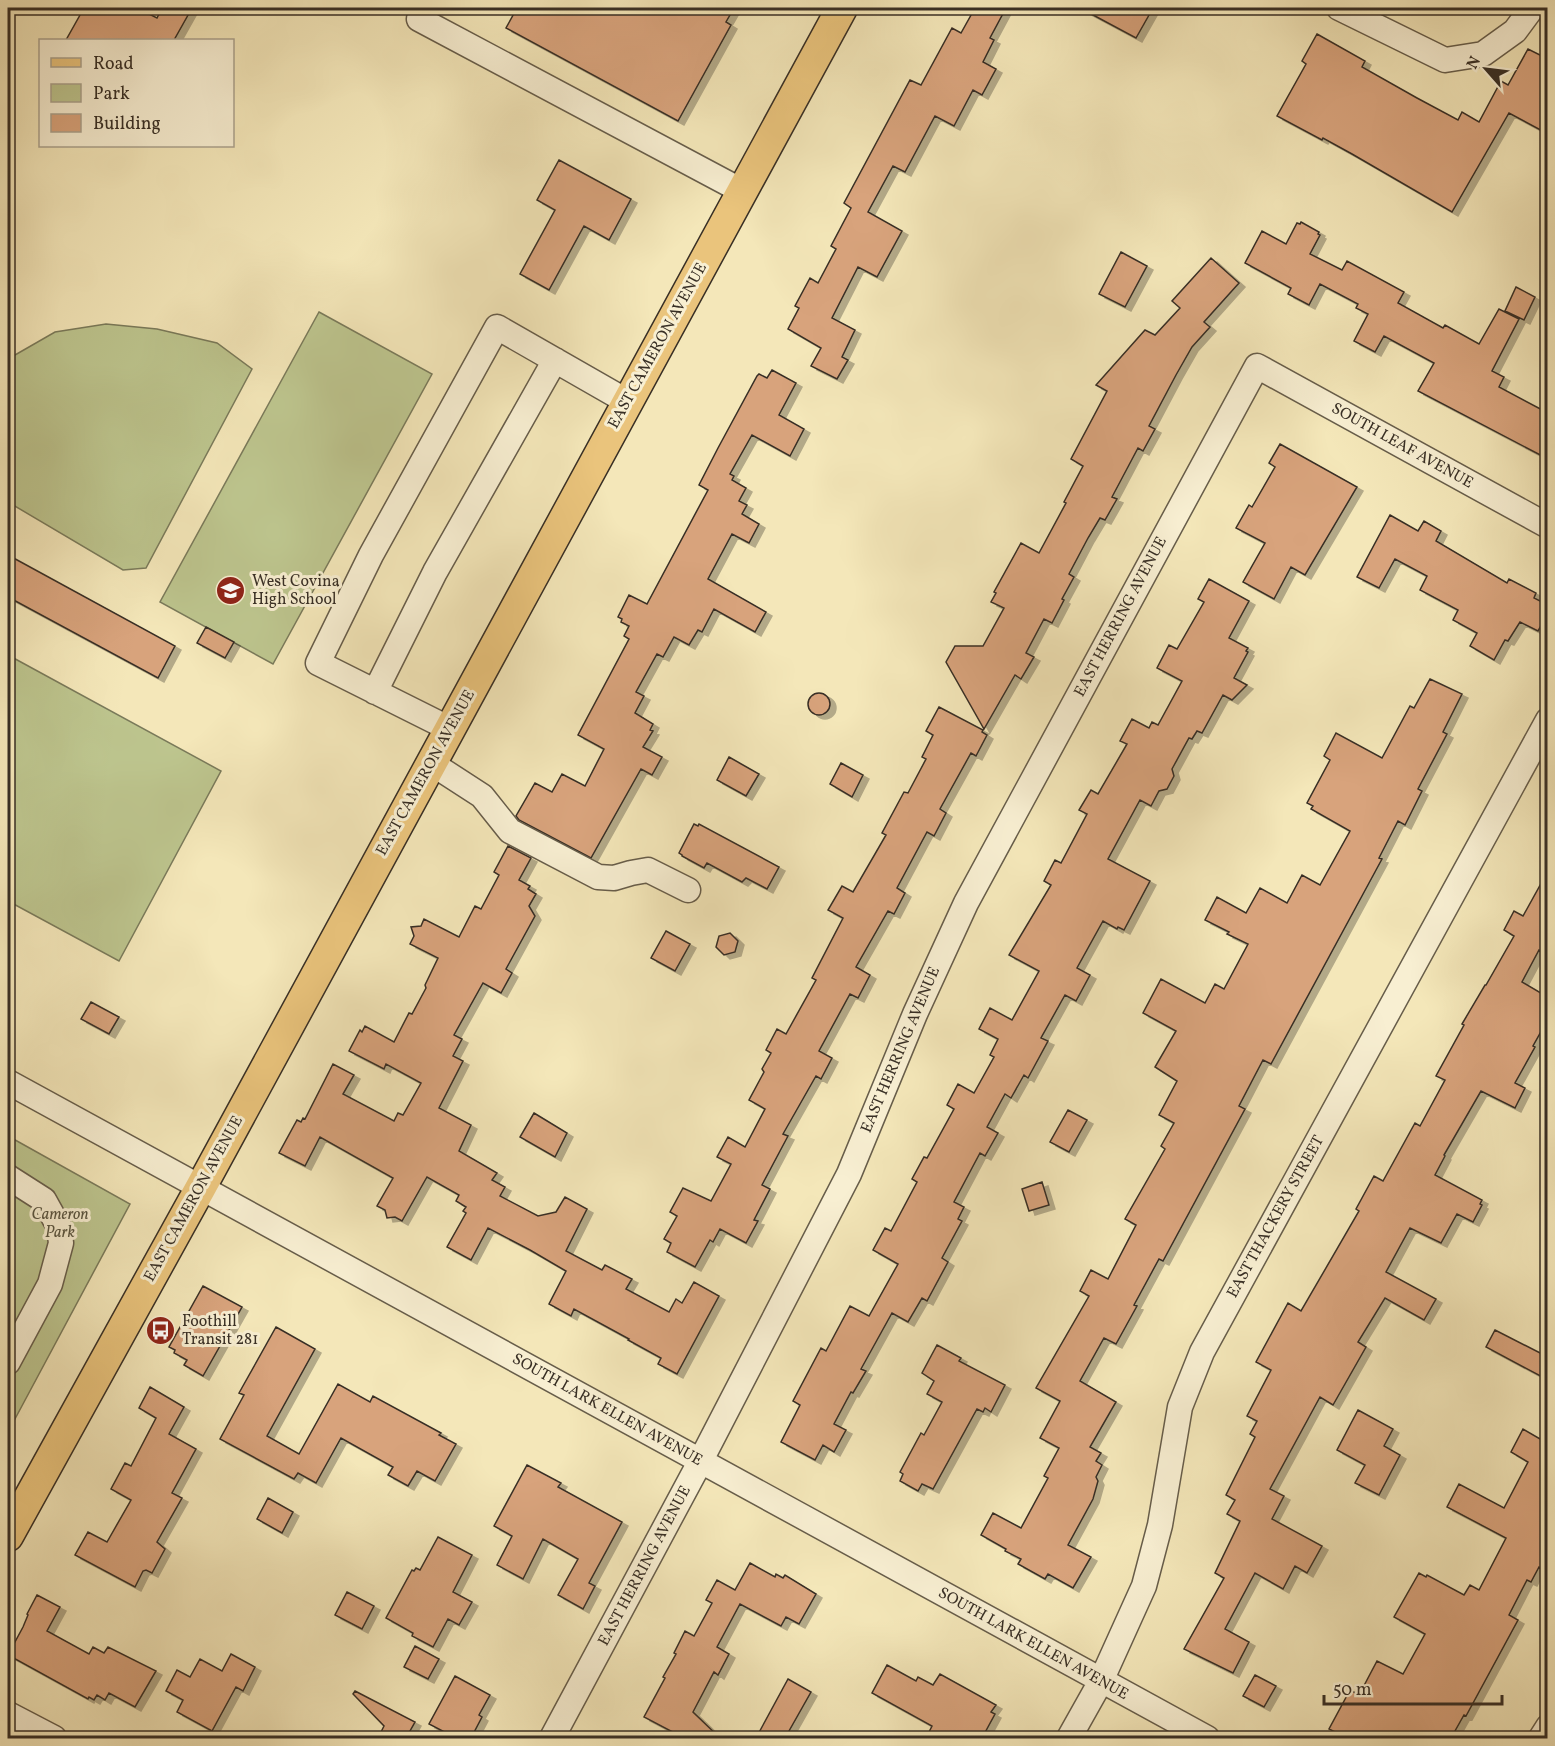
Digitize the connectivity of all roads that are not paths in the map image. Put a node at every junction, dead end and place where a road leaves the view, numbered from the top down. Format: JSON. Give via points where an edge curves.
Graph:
{"nodes":[{"id":1,"x":842,"y":8,"type":"edge"},
{"id":2,"x":1339,"y":8,"type":"edge"},
{"id":3,"x":1532,"y":8,"type":"edge"},
{"id":4,"x":419,"y":19,"type":"dead end"},
{"id":5,"x":742,"y":191,"type":"junction"},
{"id":6,"x":555,"y":360,"type":"junction"},
{"id":7,"x":1257,"y":366,"type":"joint"},
{"id":8,"x":628,"y":402,"type":"junction"},
{"id":9,"x":1548,"y":526,"type":"edge"},
{"id":10,"x":375,"y":692,"type":"junction"},
{"id":11,"x":1548,"y":720,"type":"edge"},
{"id":12,"x":450,"y":729,"type":"junction"},
{"id":13,"x":431,"y":763,"type":"junction"},
{"id":14,"x":688,"y":890,"type":"dead end"},
{"id":15,"x":8,"y":1082,"type":"edge"},
{"id":16,"x":8,"y":1177,"type":"edge"},
{"id":17,"x":201,"y":1187,"type":"junction"},
{"id":18,"x":8,"y":1362,"type":"edge"},
{"id":19,"x":700,"y":1462,"type":"junction"},
{"id":20,"x":8,"y":1536,"type":"edge"},
{"id":21,"x":1101,"y":1681,"type":"junction"},
{"id":22,"x":8,"y":1714,"type":"edge"},
{"id":23,"x":1548,"y":1727,"type":"edge"},
{"id":24,"x":54,"y":1738,"type":"edge"},
{"id":25,"x":552,"y":1738,"type":"edge"},
{"id":26,"x":1069,"y":1738,"type":"edge"},
{"id":27,"x":1207,"y":1738,"type":"edge"},
{"id":28,"x":1541,"y":1738,"type":"edge"}],
"edges":[{"from":1,"to":5,"type":"main road","name":"EAST CAMERON AVENUE"},
{"from":2,"to":3,"type":"street","via":[[1446,60],[1483,54],[1515,31]]},
{"from":4,"to":5,"type":"street"},
{"from":5,"to":8,"type":"main road","name":"EAST CAMERON AVENUE"},
{"from":6,"to":8,"type":"street"},
{"from":6,"to":10,"type":"street","via":[[435,572]]},
{"from":6,"to":10,"type":"street","via":[[497,327],[371,555],[318,663]]},
{"from":7,"to":9,"type":"street","name":"SOUTH LEAF AVENUE"},
{"from":7,"to":19,"type":"street","name":"EAST HERRING AVENUE","via":[[966,903],[849,1174]]},
{"from":8,"to":12,"type":"main road","name":"EAST CAMERON AVENUE"},
{"from":10,"to":12,"type":"street"},
{"from":11,"to":21,"type":"street","name":"EAST THACKERY STREET","via":[[1202,1353],[1180,1407],[1160,1525],[1144,1586]]},
{"from":12,"to":13,"type":"main road","name":"EAST CAMERON AVENUE"},
{"from":13,"to":14,"type":"street","via":[[482,796],[510,831],[598,877],[614,878],[648,870]]},
{"from":13,"to":17,"type":"main road","name":"EAST CAMERON AVENUE"},
{"from":15,"to":17,"type":"street","name":"SOUTH LARK ELLEN AVENUE"},
{"from":16,"to":18,"type":"street","via":[[44,1200],[59,1227],[61,1243],[50,1284]]},
{"from":17,"to":19,"type":"street","name":"SOUTH LARK ELLEN AVENUE"},
{"from":17,"to":20,"type":"main road","name":"EAST CAMERON AVENUE"},
{"from":19,"to":21,"type":"street","name":"SOUTH LARK ELLEN AVENUE"},
{"from":19,"to":25,"type":"street","name":"EAST HERRING AVENUE"},
{"from":21,"to":26,"type":"street","name":"EAST THACKERY STREET"},
{"from":21,"to":27,"type":"street","name":"SOUTH LARK ELLEN AVENUE"},
{"from":22,"to":24,"type":"street"},
{"from":23,"to":28,"type":"street"}]}
